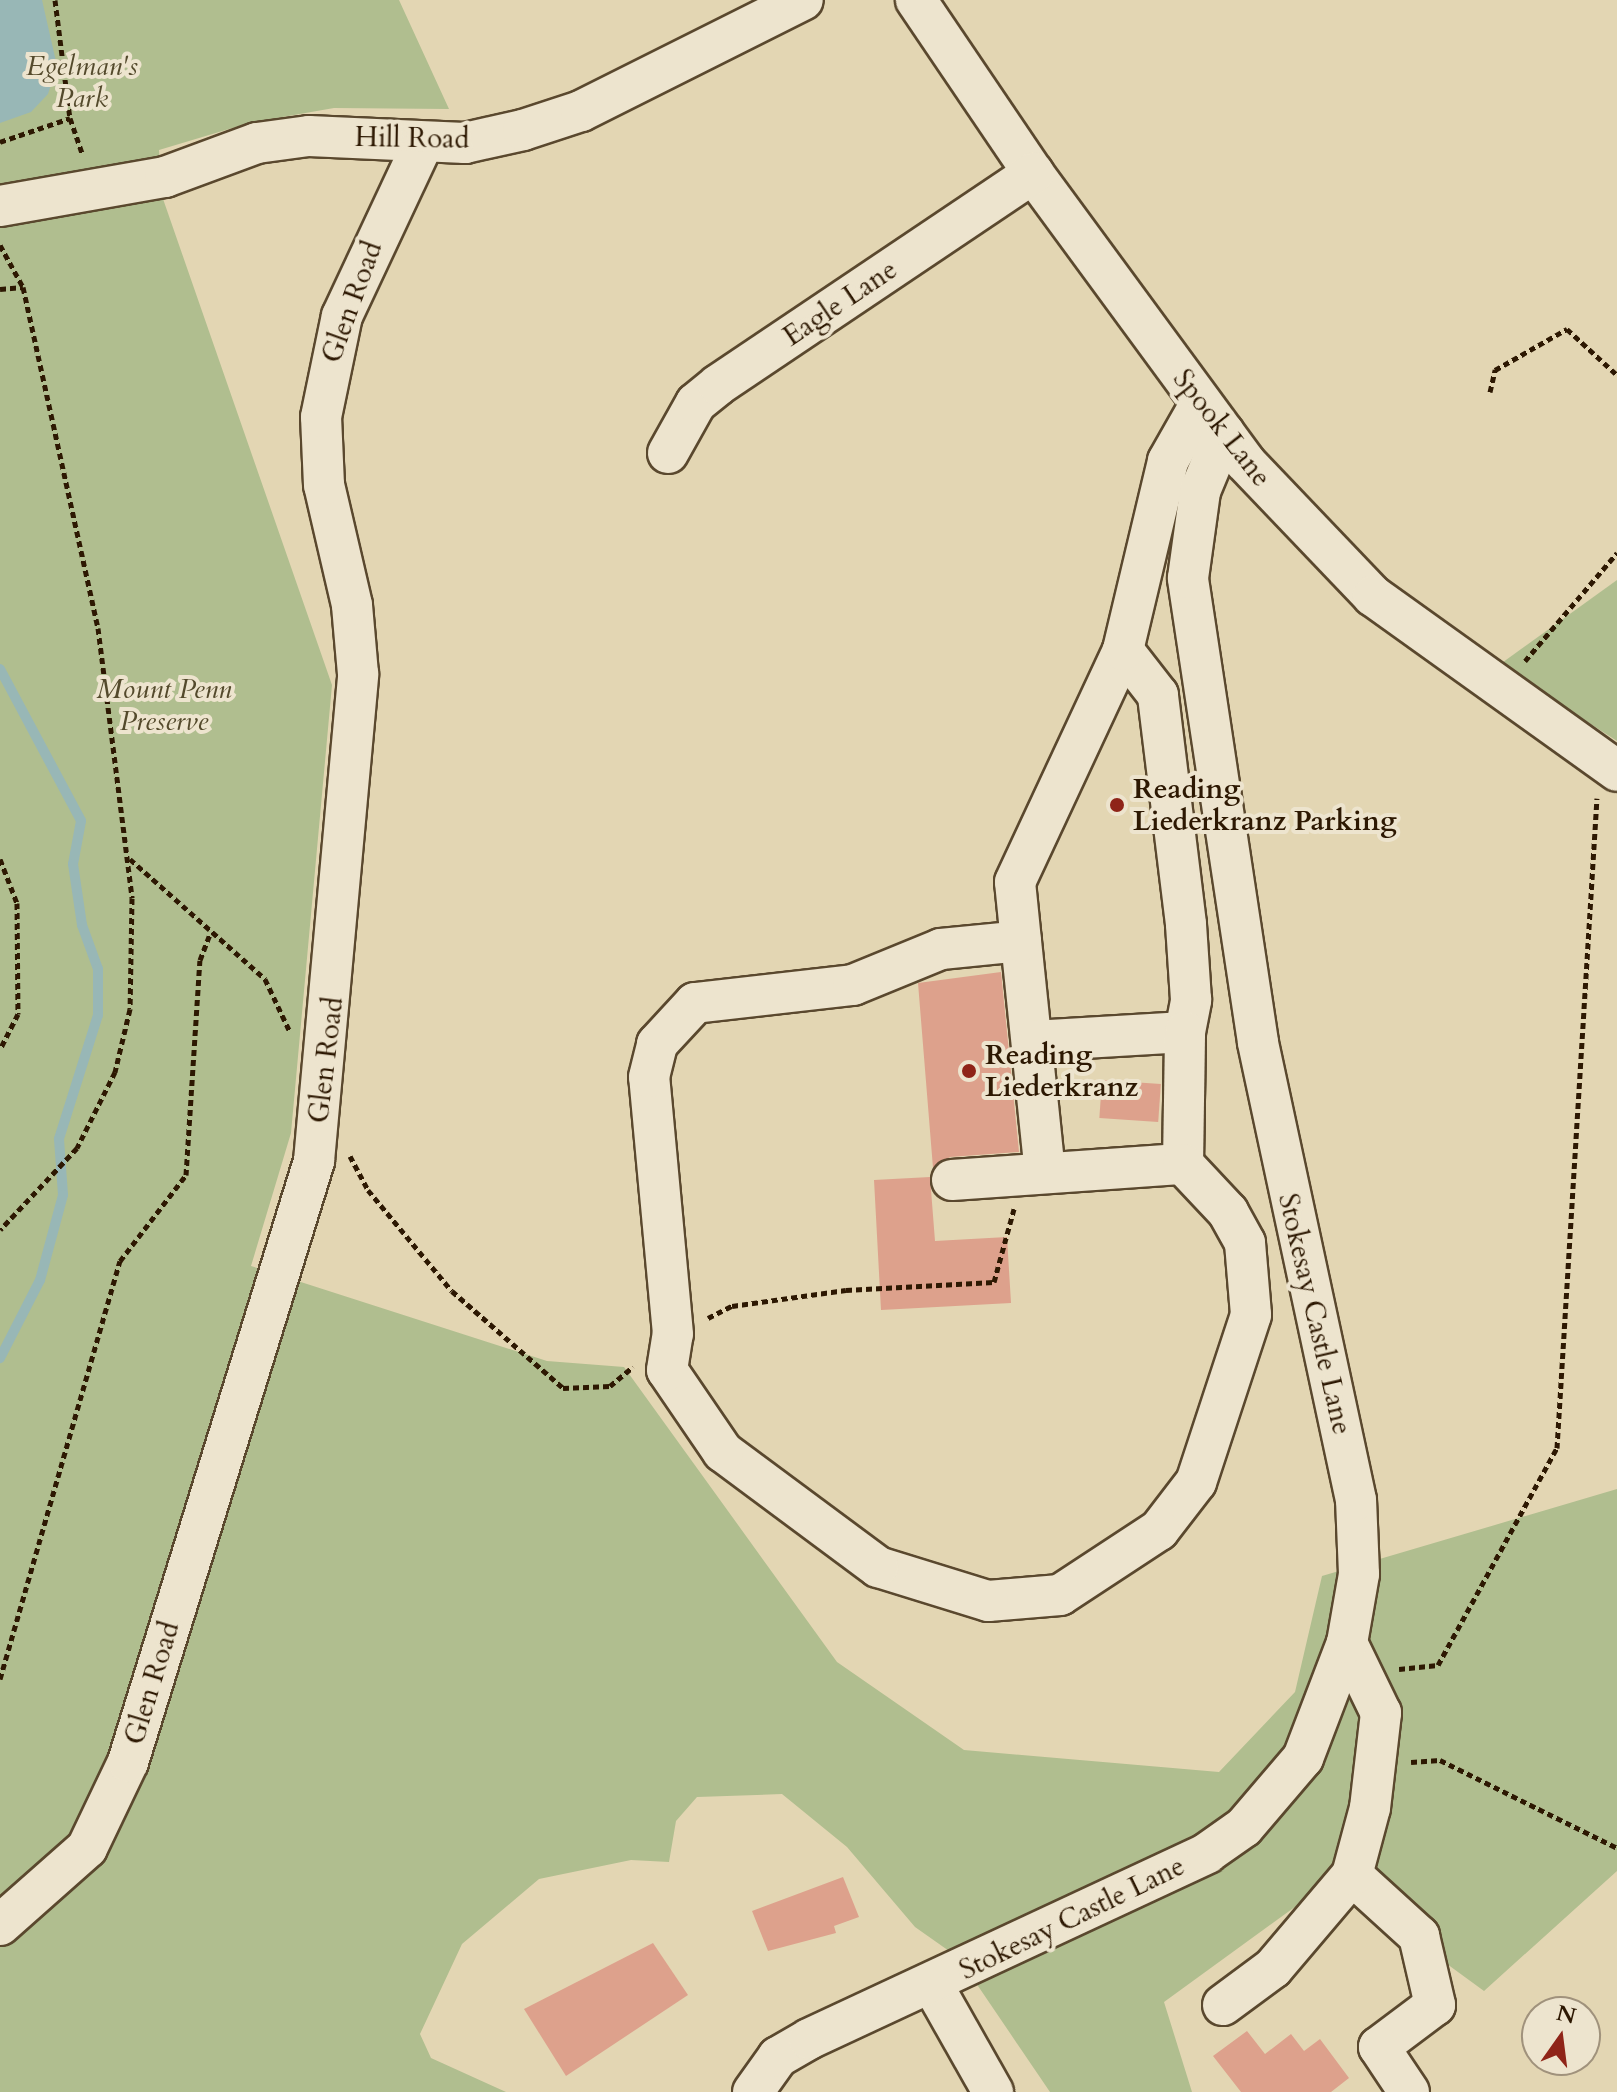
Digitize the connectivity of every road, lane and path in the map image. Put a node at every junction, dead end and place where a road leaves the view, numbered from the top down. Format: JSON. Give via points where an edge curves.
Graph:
{"nodes":[{"id":1,"x":55,"y":0,"type":"edge"},
{"id":2,"x":803,"y":0,"type":"edge"},
{"id":3,"x":916,"y":0,"type":"edge"},
{"id":4,"x":70,"y":118,"type":"junction"},
{"id":5,"x":0,"y":142,"type":"edge"},
{"id":6,"x":423,"y":143,"type":"junction"},
{"id":7,"x":1033,"y":173,"type":"junction"},
{"id":8,"x":101,"y":185,"type":"junction"},
{"id":9,"x":0,"y":206,"type":"edge"},
{"id":10,"x":0,"y":245,"type":"edge"},
{"id":11,"x":23,"y":287,"type":"junction"},
{"id":12,"x":0,"y":289,"type":"edge"},
{"id":13,"x":1617,"y":375,"type":"edge"},
{"id":14,"x":1490,"y":392,"type":"dead end"},
{"id":15,"x":1213,"y":418,"type":"junction"},
{"id":16,"x":668,"y":453,"type":"dead end"},
{"id":17,"x":1617,"y":553,"type":"edge"},
{"id":18,"x":1123,"y":650,"type":"junction"},
{"id":19,"x":1494,"y":689,"type":"junction"},
{"id":20,"x":1608,"y":766,"type":"edge"},
{"id":21,"x":0,"y":859,"type":"edge"},
{"id":22,"x":130,"y":859,"type":"junction"},
{"id":23,"x":211,"y":932,"type":"junction"},
{"id":24,"x":1021,"y":941,"type":"junction"},
{"id":25,"x":1185,"y":1032,"type":"junction"},
{"id":26,"x":1033,"y":1041,"type":"junction"},
{"id":27,"x":296,"y":1045,"type":"dead end"},
{"id":28,"x":0,"y":1049,"type":"edge"},
{"id":29,"x":348,"y":1151,"type":"dead end"},
{"id":30,"x":1183,"y":1164,"type":"junction"},
{"id":31,"x":1035,"y":1174,"type":"junction"},
{"id":32,"x":952,"y":1180,"type":"dead end"},
{"id":33,"x":0,"y":1230,"type":"edge"},
{"id":34,"x":673,"y":1334,"type":"junction"},
{"id":35,"x":1354,"y":1658,"type":"junction"},
{"id":36,"x":0,"y":1679,"type":"edge"},
{"id":37,"x":1377,"y":1763,"type":"junction"},
{"id":38,"x":1617,"y":1848,"type":"edge"},
{"id":39,"x":1352,"y":1875,"type":"junction"},
{"id":40,"x":0,"y":1925,"type":"edge"},
{"id":41,"x":932,"y":1984,"type":"junction"},
{"id":42,"x":1223,"y":2005,"type":"dead end"},
{"id":43,"x":753,"y":2092,"type":"edge"},
{"id":44,"x":993,"y":2092,"type":"edge"},
{"id":45,"x":1409,"y":2092,"type":"edge"}],
"edges":[{"from":1,"to":4,"type":"path"},
{"from":2,"to":6,"type":"street","name":"Hill Road","via":[[581,111],[465,143]]},
{"from":3,"to":7,"type":"street","name":"Spook Lane"},
{"from":4,"to":5,"type":"path"},
{"from":4,"to":8,"type":"path"},
{"from":6,"to":8,"type":"street","name":"Hill Road","via":[[309,136],[257,143],[165,177]]},
{"from":6,"to":40,"type":"street","name":"Glen Road","via":[[351,292],[328,359],[321,417],[324,485],[352,605],[358,674],[314,1161],[122,1775],[87,1848]]},
{"from":7,"to":15,"type":"street","name":"Spook Lane"},
{"from":7,"to":16,"type":"street","name":"Eagle Lane","via":[[718,385],[696,403]]},
{"from":8,"to":9,"type":"street","name":"Hill Road"},
{"from":10,"to":11,"type":"path"},
{"from":11,"to":12,"type":"path"},
{"from":11,"to":22,"type":"path","via":[[98,628]]},
{"from":13,"to":14,"type":"path","via":[[1567,329],[1495,370]]},
{"from":15,"to":18,"type":"street","via":[[1168,461]]},
{"from":15,"to":19,"type":"street","name":"Spook Lane","via":[[1373,596]]},
{"from":15,"to":35,"type":"street","name":"Stokesay Castle Lane","via":[[1188,578],[1258,1042],[1356,1500]]},
{"from":17,"to":19,"type":"path","via":[[1546,642]]},
{"from":18,"to":24,"type":"street","via":[[1015,882]]},
{"from":18,"to":25,"type":"street","via":[[1158,695],[1186,924],[1191,1000]]},
{"from":19,"to":20,"type":"street","name":"Spook Lane"},
{"from":20,"to":35,"type":"path","via":[[1557,1448],[1438,1665]]},
{"from":21,"to":28,"type":"path","via":[[17,903],[18,1014]]},
{"from":22,"to":23,"type":"path"},
{"from":22,"to":33,"type":"path","via":[[130,1009],[115,1072],[77,1148],[49,1170]]},
{"from":23,"to":27,"type":"path","via":[[265,979]]},
{"from":23,"to":36,"type":"path","via":[[200,960],[186,1175],[120,1261]]},
{"from":24,"to":26,"type":"street"},
{"from":24,"to":34,"type":"street","via":[[941,949],[853,985],[695,1003],[672,1020],[649,1077]]},
{"from":25,"to":26,"type":"street"},
{"from":25,"to":30,"type":"street"},
{"from":26,"to":31,"type":"street"},
{"from":29,"to":34,"type":"path","via":[[368,1190],[452,1291],[563,1388],[610,1386]]},
{"from":30,"to":31,"type":"street"},
{"from":30,"to":34,"type":"street","via":[[1228,1212],[1245,1243],[1251,1315],[1180,1508],[1113,1563],[1060,1595],[988,1601],[940,1591],[878,1567],[833,1539],[723,1452],[694,1415],[667,1370]]},
{"from":31,"to":32,"type":"street"},
{"from":31,"to":34,"type":"path","via":[[994,1282],[732,1306]]},
{"from":35,"to":37,"type":"street","via":[[1381,1713]]},
{"from":35,"to":41,"type":"street","name":"Stokesay Castle Lane","via":[[1303,1758],[1244,1827],[1207,1853]]},
{"from":37,"to":38,"type":"path","via":[[1440,1760]]},
{"from":37,"to":39,"type":"street"},
{"from":39,"to":42,"type":"street","via":[[1273,1968]]},
{"from":39,"to":45,"type":"street","via":[[1419,1936],[1435,2005],[1379,2047]]},
{"from":41,"to":43,"type":"street","name":"Stokesay Castle Lane","via":[[778,2057]]},
{"from":41,"to":44,"type":"street"}]}
